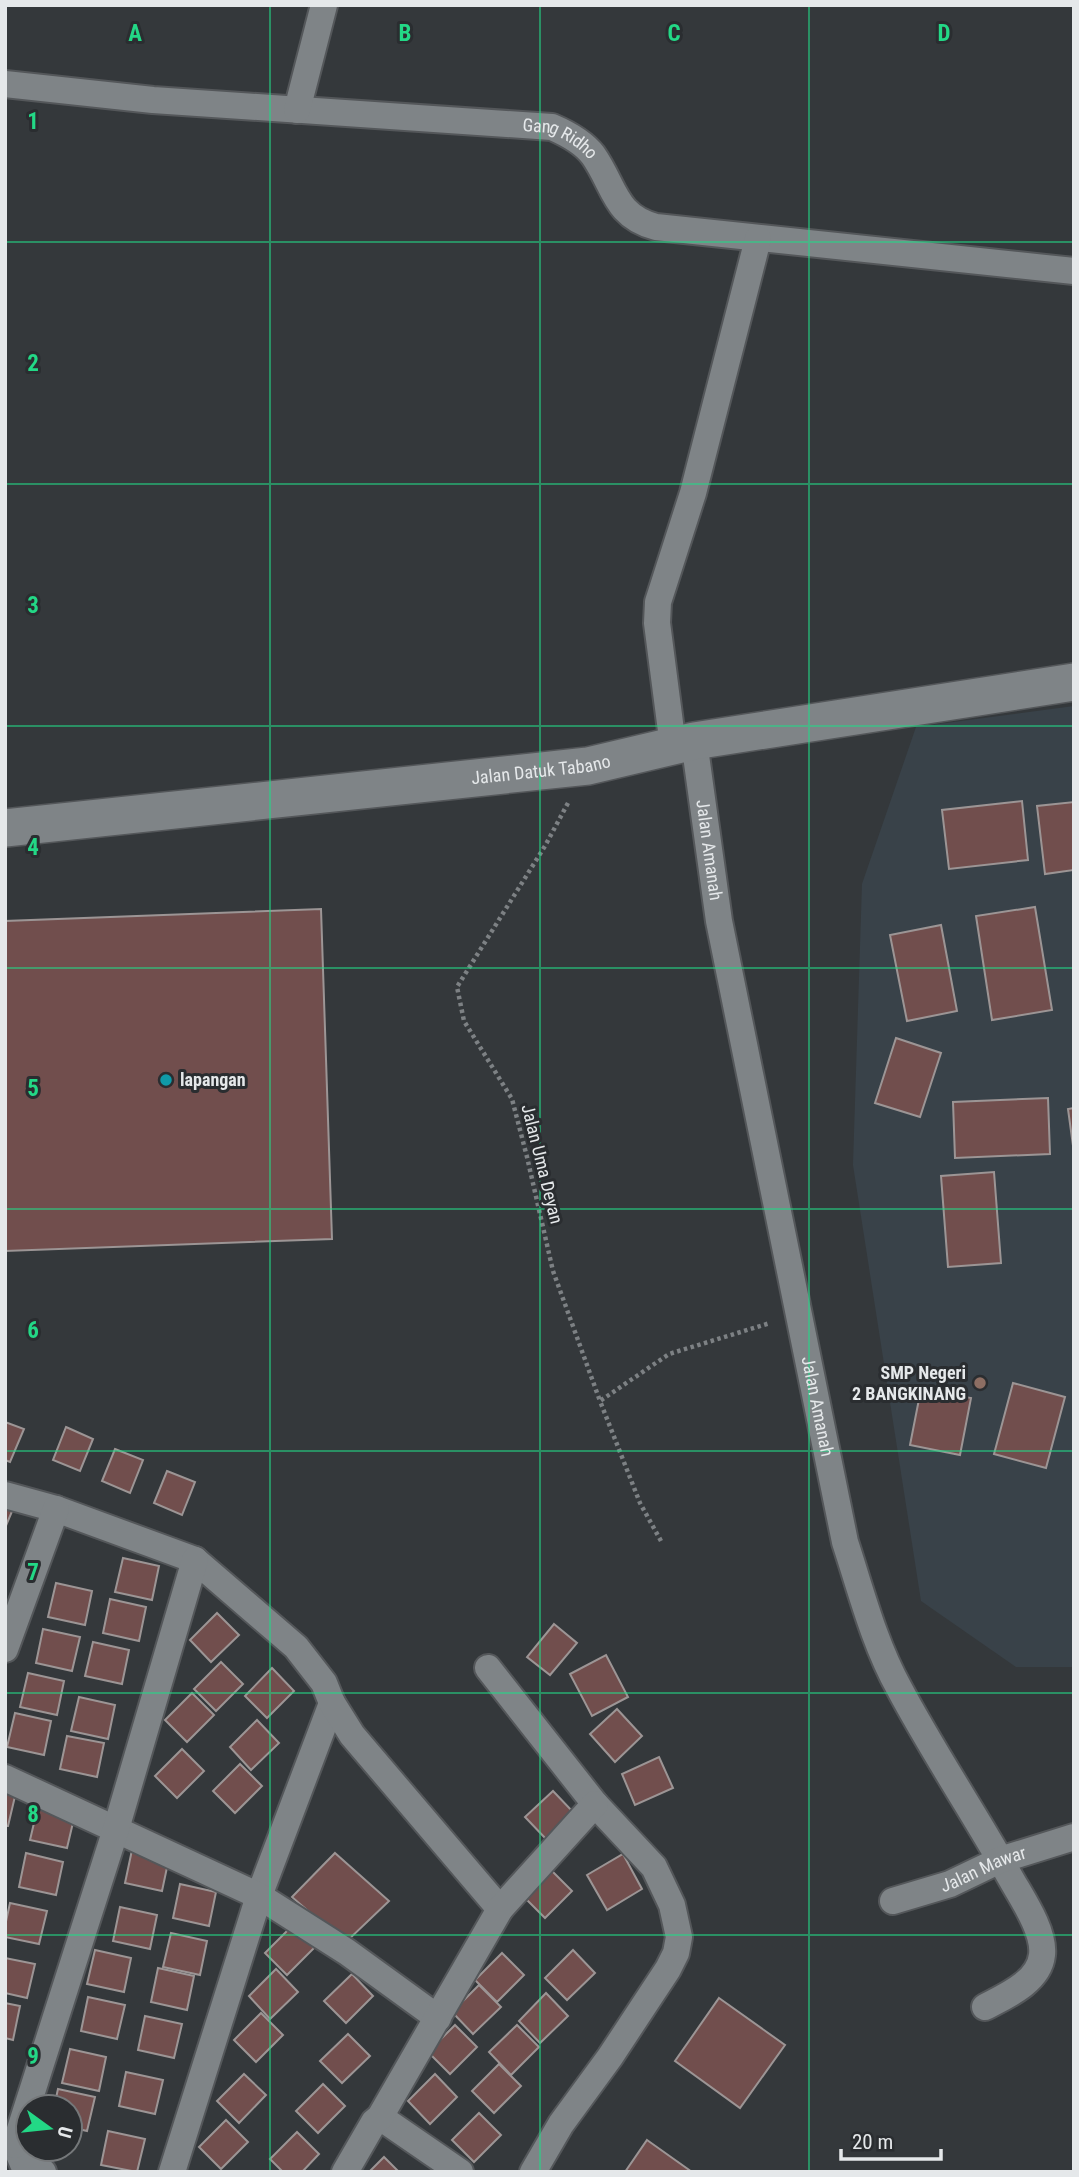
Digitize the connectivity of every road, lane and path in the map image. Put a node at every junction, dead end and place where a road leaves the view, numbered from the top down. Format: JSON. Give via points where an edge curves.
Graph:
{"nodes":[{"id":1,"x":324,"y":5,"type":"edge"},
{"id":2,"x":5,"y":84,"type":"edge"},
{"id":3,"x":297,"y":110,"type":"junction"},
{"id":4,"x":758,"y":239,"type":"junction"},
{"id":5,"x":1074,"y":271,"type":"edge"},
{"id":6,"x":1074,"y":682,"type":"edge"},
{"id":7,"x":684,"y":743,"type":"junction"},
{"id":8,"x":588,"y":766,"type":"junction"},
{"id":9,"x":5,"y":828,"type":"edge"},
{"id":10,"x":798,"y":1314,"type":"junction"},
{"id":11,"x":600,"y":1401,"type":"junction"},
{"id":12,"x":5,"y":1494,"type":"edge"},
{"id":13,"x":56,"y":1509,"type":"junction"},
{"id":14,"x":661,"y":1541,"type":"dead end"},
{"id":15,"x":195,"y":1560,"type":"junction"},
{"id":16,"x":5,"y":1649,"type":"edge"},
{"id":17,"x":488,"y":1668,"type":"dead end"},
{"id":18,"x":332,"y":1703,"type":"junction"},
{"id":19,"x":5,"y":1778,"type":"edge"},
{"id":20,"x":595,"y":1804,"type":"junction"},
{"id":21,"x":116,"y":1829,"type":"junction"},
{"id":22,"x":1074,"y":1838,"type":"edge"},
{"id":23,"x":1000,"y":1860,"type":"junction"},
{"id":24,"x":260,"y":1896,"type":"junction"},
{"id":25,"x":893,"y":1901,"type":"dead end"},
{"id":26,"x":500,"y":1909,"type":"junction"},
{"id":27,"x":985,"y":2007,"type":"dead end"},
{"id":28,"x":438,"y":2018,"type":"junction"},
{"id":29,"x":40,"y":2093,"type":"edge"},
{"id":30,"x":380,"y":2117,"type":"junction"},
{"id":31,"x":172,"y":2172,"type":"edge"},
{"id":32,"x":345,"y":2172,"type":"edge"},
{"id":33,"x":460,"y":2172,"type":"edge"},
{"id":34,"x":533,"y":2172,"type":"edge"}],
"edges":[{"from":1,"to":3,"type":"street"},
{"from":2,"to":3,"type":"street","name":"Gang Ridho"},
{"from":3,"to":4,"type":"street","name":"Gang Ridho","via":[[552,127],[592,154],[625,212],[645,224]]},
{"from":4,"to":5,"type":"street","name":"Gang Ridho"},
{"from":4,"to":7,"type":"street","name":"Jalan Amanah","via":[[693,493],[659,602],[657,623]]},
{"from":6,"to":7,"type":"street","name":"Jalan Datuk Tabano"},
{"from":7,"to":8,"type":"street","name":"Jalan Datuk Tabano"},
{"from":7,"to":10,"type":"street","name":"Jalan Amanah"},
{"from":8,"to":9,"type":"street","name":"Jalan Datuk Tabano"},
{"from":8,"to":11,"type":"path","name":"Jalan Uma Deyan","via":[[545,846],[457,987],[464,1021],[512,1099],[552,1271]]},
{"from":10,"to":11,"type":"path","via":[[669,1354]]},
{"from":10,"to":23,"type":"street","name":"Jalan Amanah","via":[[845,1542],[874,1631],[898,1686]]},
{"from":11,"to":14,"type":"path","name":"Jalan Uma Deyan","via":[[640,1503]]},
{"from":12,"to":13,"type":"street"},
{"from":13,"to":15,"type":"street"},
{"from":13,"to":16,"type":"street"},
{"from":15,"to":18,"type":"street","via":[[296,1647],[324,1683]]},
{"from":15,"to":21,"type":"street"},
{"from":17,"to":20,"type":"street"},
{"from":18,"to":24,"type":"street"},
{"from":18,"to":26,"type":"street","via":[[352,1735]]},
{"from":19,"to":21,"type":"street"},
{"from":20,"to":26,"type":"street"},
{"from":20,"to":34,"type":"street","via":[[654,1867],[672,1905],[680,1937],[668,1969]]},
{"from":21,"to":24,"type":"street"},
{"from":21,"to":29,"type":"street"},
{"from":22,"to":23,"type":"street","name":"Jalan Mawar"},
{"from":23,"to":25,"type":"street","name":"Jalan Mawar","via":[[950,1884]]},
{"from":23,"to":27,"type":"street","name":"Jalan Amanah","via":[[1033,1918],[1043,1954],[1020,1990]]},
{"from":24,"to":28,"type":"street"},
{"from":24,"to":31,"type":"street"},
{"from":26,"to":28,"type":"street"},
{"from":28,"to":30,"type":"street"},
{"from":30,"to":32,"type":"street"},
{"from":30,"to":33,"type":"street"}]}
